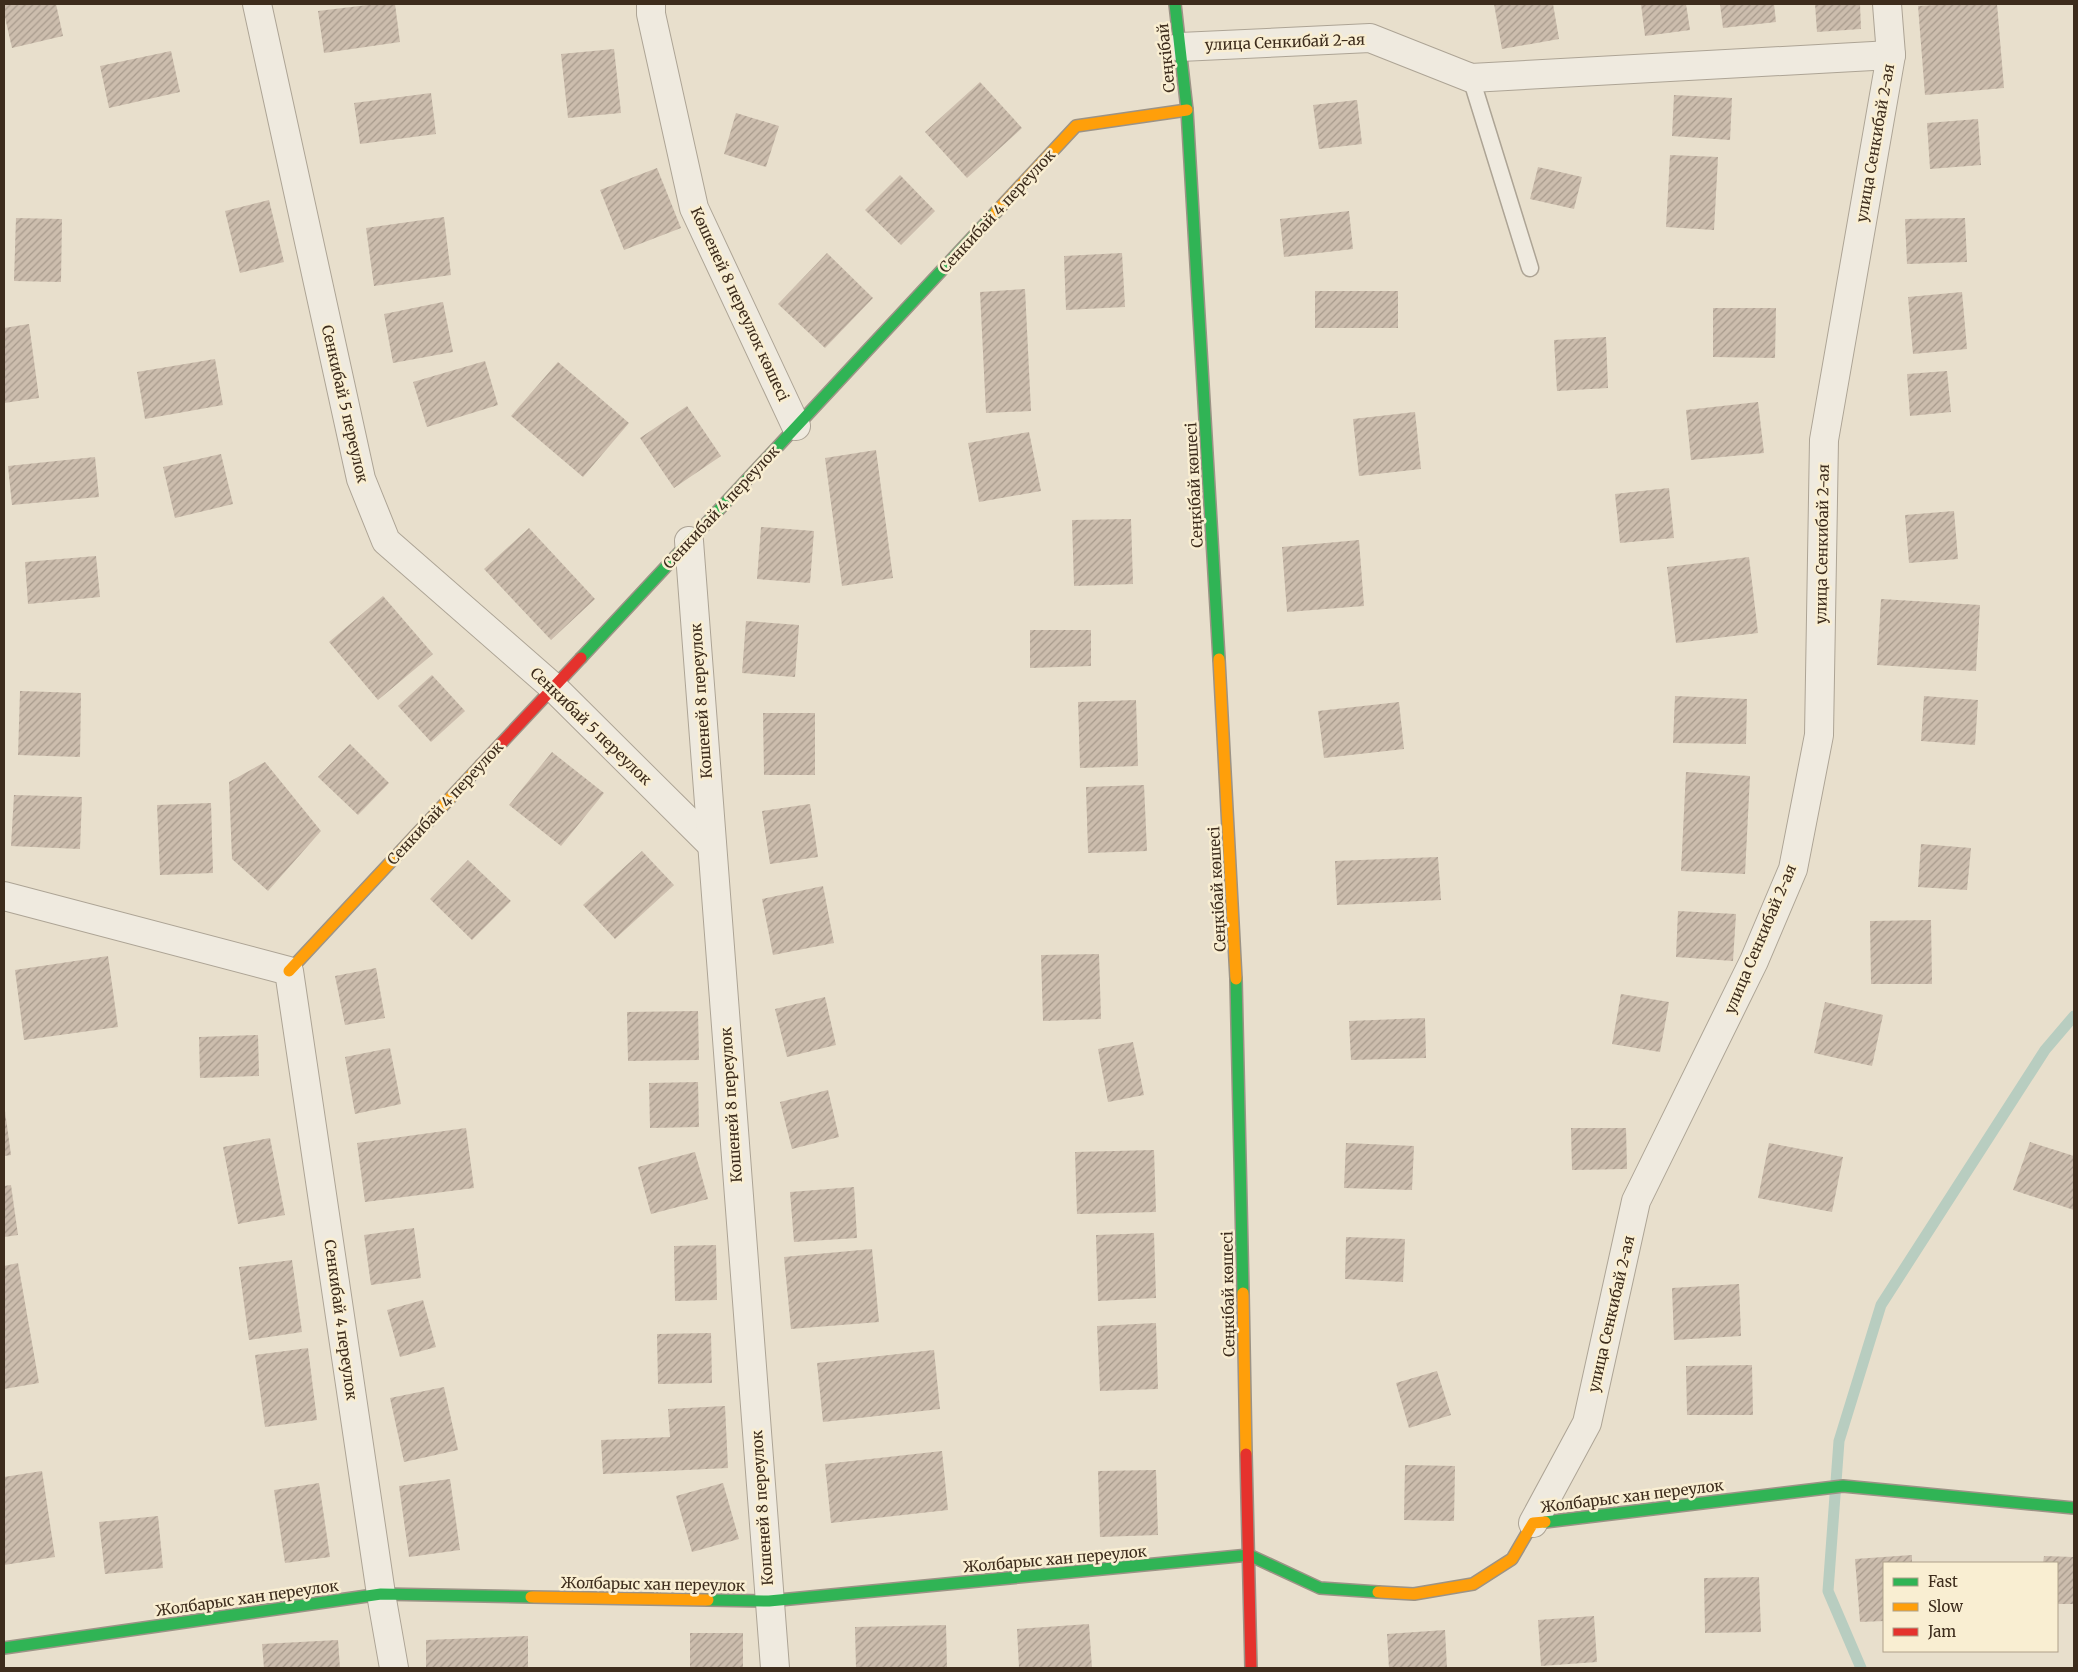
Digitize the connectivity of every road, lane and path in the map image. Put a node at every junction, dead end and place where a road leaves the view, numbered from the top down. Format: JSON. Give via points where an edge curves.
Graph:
{"nodes":[{"id":1,"x":257,"y":4,"type":"edge"},
{"id":2,"x":651,"y":4,"type":"edge"},
{"id":3,"x":1175,"y":4,"type":"edge"},
{"id":4,"x":1887,"y":4,"type":"edge"},
{"id":5,"x":1180,"y":47,"type":"junction"},
{"id":6,"x":1891,"y":54,"type":"junction"},
{"id":7,"x":1471,"y":78,"type":"junction"},
{"id":8,"x":1187,"y":110,"type":"junction"},
{"id":9,"x":1530,"y":268,"type":"dead end"},
{"id":10,"x":796,"y":426,"type":"junction"},
{"id":11,"x":689,"y":541,"type":"junction"},
{"id":12,"x":553,"y":687,"type":"junction"},
{"id":13,"x":712,"y":845,"type":"junction"},
{"id":14,"x":4,"y":896,"type":"edge"},
{"id":15,"x":289,"y":971,"type":"junction"},
{"id":16,"x":2074,"y":1508,"type":"edge"},
{"id":17,"x":1533,"y":1522,"type":"junction"},
{"id":18,"x":1248,"y":1555,"type":"junction"},
{"id":19,"x":381,"y":1594,"type":"junction"},
{"id":20,"x":769,"y":1601,"type":"junction"},
{"id":21,"x":4,"y":1648,"type":"edge"},
{"id":22,"x":394,"y":1668,"type":"edge"},
{"id":23,"x":775,"y":1668,"type":"edge"},
{"id":24,"x":1251,"y":1668,"type":"edge"}],
"edges":[{"from":1,"to":12,"type":"street","name":"Сенкибай 5 переулок","via":[[361,478],[386,541]]},
{"from":2,"to":10,"type":"street","name":"Көшеней 8 переулок көшесі","via":[[694,208]]},
{"from":3,"to":5,"type":"street","name":"Сеңкібай"},
{"from":4,"to":6,"type":"street","name":"улица Сенкибай 2-ая"},
{"from":5,"to":7,"type":"street","name":"улица Сенкибай 2-ая","via":[[1370,38]]},
{"from":5,"to":8,"type":"street","name":"Сеңкібай"},
{"from":6,"to":7,"type":"street","name":"улица Сенкибай 2-ая"},
{"from":6,"to":17,"type":"street","name":"улица Сенкибай 2-ая","via":[[1824,440],[1819,735],[1793,868],[1754,962],[1636,1201],[1587,1423]]},
{"from":7,"to":9,"type":"lane"},
{"from":8,"to":10,"type":"street","name":"Сенкибай 4 переулок","via":[[1076,126]]},
{"from":8,"to":18,"type":"street","name":"Сеңкібай көшесі","via":[[1235,936]]},
{"from":10,"to":11,"type":"street","name":"Сенкибай 4 переулок"},
{"from":11,"to":12,"type":"street","name":"Сенкибай 4 переулок"},
{"from":11,"to":13,"type":"street","name":"Кошеней 8 переулок"},
{"from":12,"to":13,"type":"street","name":"Сенкибай 5 переулок"},
{"from":12,"to":15,"type":"street","name":"Сенкибай 4 переулок"},
{"from":13,"to":20,"type":"street","name":"Кошеней 8 переулок"},
{"from":14,"to":15,"type":"street"},
{"from":15,"to":19,"type":"street","name":"Сенкибай 4 переулок"},
{"from":16,"to":17,"type":"street","name":"Жолбарыс хан переулок","via":[[1843,1486]]},
{"from":17,"to":18,"type":"street","name":"Жолбарыс хан переулок","via":[[1512,1559],[1473,1584],[1414,1594],[1320,1588]]},
{"from":18,"to":20,"type":"street","name":"Жолбарыс хан переулок"},
{"from":18,"to":24,"type":"street","name":"Сеңкібай көшесі"},
{"from":19,"to":20,"type":"street","name":"Жолбарыс хан переулок"},
{"from":19,"to":21,"type":"street","name":"Жолбарыс хан переулок"},
{"from":19,"to":22,"type":"street","name":"Сенкибай 4 переулок"},
{"from":20,"to":23,"type":"street","name":"Кошеней 8 переулок"}]}
